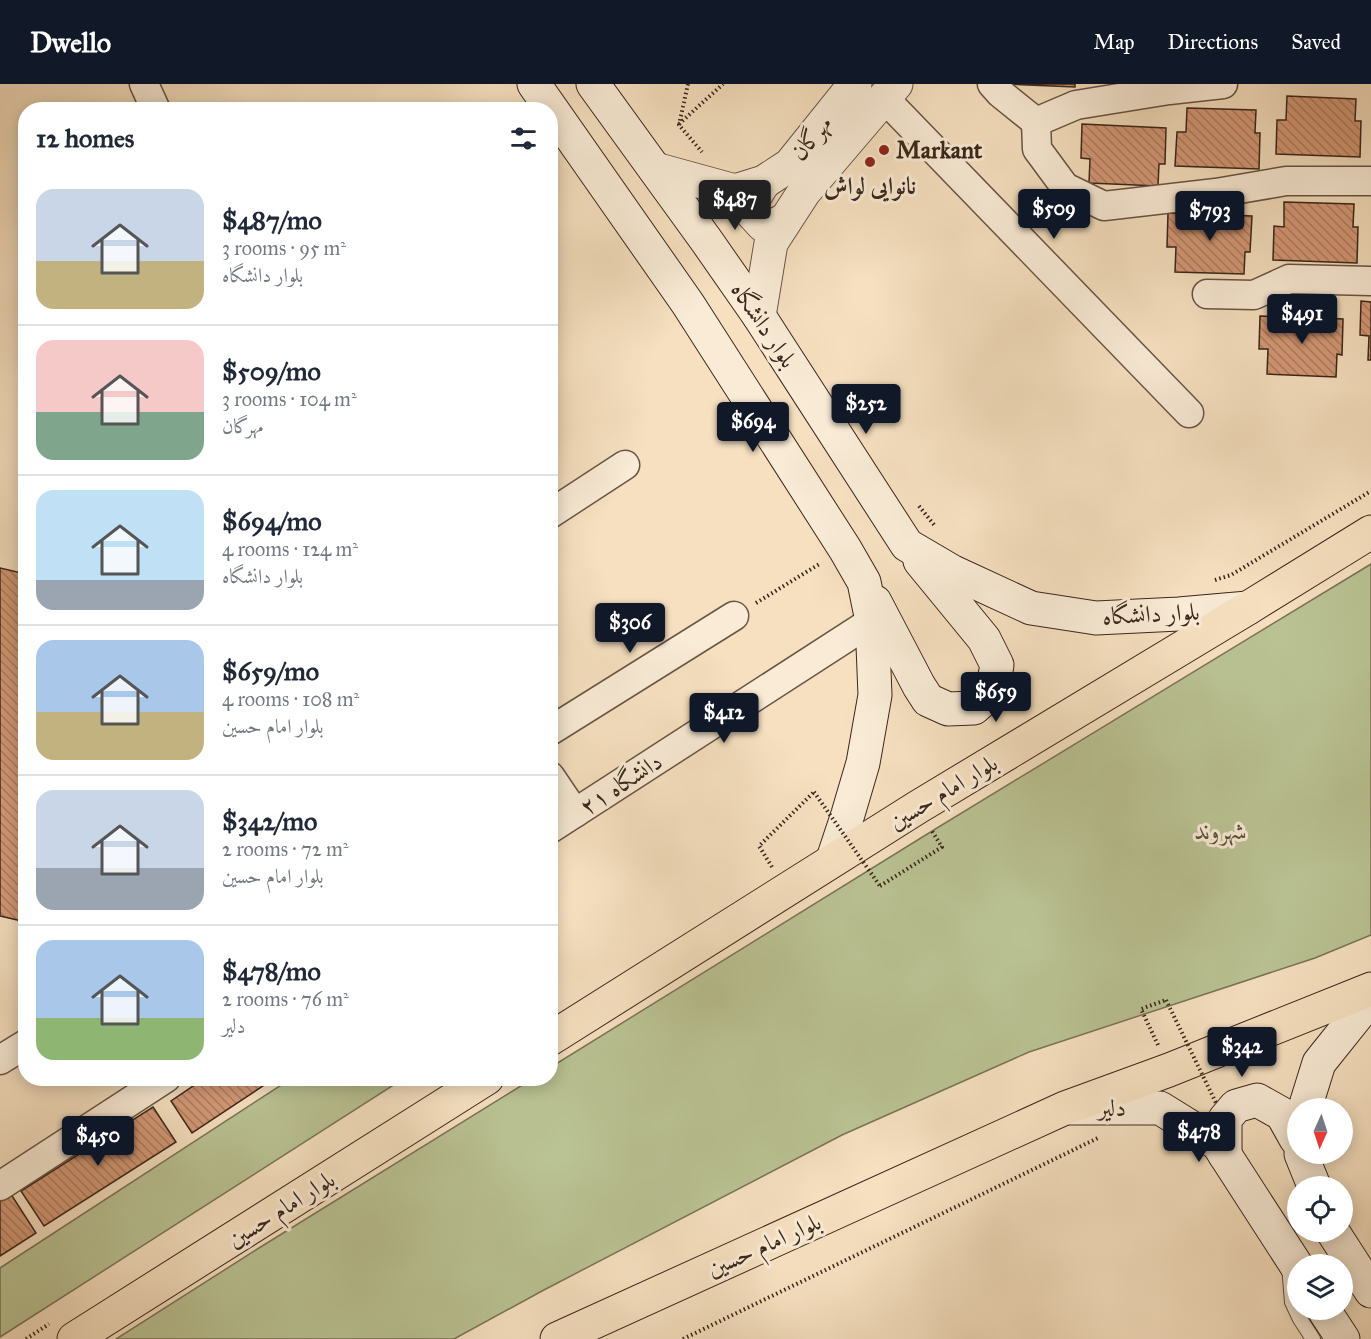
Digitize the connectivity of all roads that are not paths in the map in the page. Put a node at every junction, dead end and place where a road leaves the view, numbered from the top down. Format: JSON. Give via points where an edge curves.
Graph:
{"nodes":[{"id":1,"x":144,"y":84,"type":"edge"},
{"id":2,"x":534,"y":84,"type":"edge"},
{"id":3,"x":593,"y":84,"type":"edge"},
{"id":4,"x":855,"y":84,"type":"edge"},
{"id":5,"x":992,"y":84,"type":"edge"},
{"id":6,"x":1223,"y":84,"type":"edge"},
{"id":7,"x":890,"y":91,"type":"edge"},
{"id":8,"x":152,"y":102,"type":"edge"},
{"id":9,"x":547,"y":102,"type":"edge"},
{"id":10,"x":558,"y":118,"type":"edge"},
{"id":11,"x":1036,"y":122,"type":"junction"},
{"id":12,"x":646,"y":157,"type":"junction"},
{"id":13,"x":595,"y":171,"type":"junction"},
{"id":14,"x":1371,"y":181,"type":"edge"},
{"id":15,"x":764,"y":182,"type":"junction"},
{"id":16,"x":785,"y":220,"type":"junction"},
{"id":17,"x":1371,"y":281,"type":"edge"},
{"id":18,"x":1207,"y":294,"type":"dead end"},
{"id":19,"x":759,"y":316,"type":"junction"},
{"id":20,"x":1189,"y":413,"type":"dead end"},
{"id":21,"x":625,"y":465,"type":"dead end"},
{"id":22,"x":558,"y":509,"type":"edge"},
{"id":23,"x":1371,"y":532,"type":"edge"},
{"id":24,"x":908,"y":545,"type":"junction"},
{"id":25,"x":864,"y":582,"type":"junction"},
{"id":26,"x":1248,"y":608,"type":"junction"},
{"id":27,"x":734,"y":616,"type":"road end"},
{"id":28,"x":872,"y":621,"type":"junction"},
{"id":29,"x":558,"y":726,"type":"edge"},
{"id":30,"x":558,"y":788,"type":"edge"},
{"id":31,"x":575,"y":813,"type":"junction"},
{"id":32,"x":558,"y":824,"type":"edge"},
{"id":33,"x":833,"y":860,"type":"junction"},
{"id":34,"x":1371,"y":989,"type":"edge"},
{"id":35,"x":1371,"y":998,"type":"edge"},
{"id":36,"x":558,"y":1034,"type":"edge"},
{"id":37,"x":18,"y":1049,"type":"edge"},
{"id":38,"x":0,"y":1060,"type":"edge"},
{"id":39,"x":154,"y":1086,"type":"edge"},
{"id":40,"x":474,"y":1086,"type":"edge"},
{"id":41,"x":1308,"y":1098,"type":"edge"},
{"id":42,"x":1065,"y":1108,"type":"junction"},
{"id":43,"x":1287,"y":1123,"type":"edge"},
{"id":44,"x":1225,"y":1155,"type":"junction"},
{"id":45,"x":0,"y":1186,"type":"edge"},
{"id":46,"x":1339,"y":1242,"type":"edge"},
{"id":47,"x":1289,"y":1254,"type":"edge"},
{"id":48,"x":1371,"y":1291,"type":"edge"},
{"id":49,"x":1301,"y":1320,"type":"edge"},
{"id":50,"x":1331,"y":1320,"type":"edge"},
{"id":51,"x":74,"y":1339,"type":"edge"},
{"id":52,"x":556,"y":1339,"type":"edge"},
{"id":53,"x":1313,"y":1339,"type":"edge"},
{"id":54,"x":1343,"y":1339,"type":"edge"}],
"edges":[{"from":1,"to":8,"type":"street"},
{"from":2,"to":9,"type":"main road"},
{"from":3,"to":12,"type":"main road","name":"بلوار دانشگاه"},
{"from":4,"to":15,"type":"main road","name":"مهرگان","via":[[790,165]]},
{"from":5,"to":11,"type":"street"},
{"from":6,"to":11,"type":"street","via":[[1076,105]]},
{"from":7,"to":16,"type":"main road","name":"مهرگان"},
{"from":7,"to":20,"type":"street"},
{"from":10,"to":13,"type":"main road"},
{"from":11,"to":14,"type":"street","via":[[1036,149],[1065,187],[1104,206],[1286,181]]},
{"from":12,"to":13,"type":"main road"},
{"from":12,"to":15,"type":"main road","name":"مهرگان","via":[[735,191]]},
{"from":12,"to":19,"type":"main road","name":"بلوار دانشگاه"},
{"from":13,"to":25,"type":"main road","via":[[688,304]]},
{"from":15,"to":16,"type":"main road","via":[[752,201],[752,212],[763,225],[773,226]]},
{"from":16,"to":19,"type":"main road","name":"مهرگان","via":[[771,243]]},
{"from":17,"to":18,"type":"street","via":[[1289,279],[1254,295]]},
{"from":19,"to":24,"type":"main road","name":"بلوار دانشگاه"},
{"from":21,"to":22,"type":"street"},
{"from":23,"to":26,"type":"main road","name":"بلوار امام حسین"},
{"from":24,"to":25,"type":"main road","via":[[984,639],[997,665],[992,692],[974,708],[948,709],[928,700]]},
{"from":24,"to":26,"type":"main road","name":"بلوار دانشگاه","via":[[953,572],[1031,608],[1096,618]]},
{"from":25,"to":28,"type":"main road"},
{"from":26,"to":33,"type":"main road","name":"بلوار امام حسین"},
{"from":27,"to":29,"type":"street"},
{"from":28,"to":31,"type":"street","name":"دانشگاه ۲۱"},
{"from":28,"to":33,"type":"main road","via":[[875,695],[863,763]]},
{"from":30,"to":31,"type":"street"},
{"from":31,"to":32,"type":"street","name":"دانشگاه ۲۱"},
{"from":33,"to":36,"type":"main road","name":"بلوار امام حسین"},
{"from":34,"to":42,"type":"main road","name":"بلوار امام حسین"},
{"from":35,"to":41,"type":"main road","via":[[1319,1063]]},
{"from":37,"to":38,"type":"street"},
{"from":39,"to":45,"type":"street"},
{"from":40,"to":51,"type":"main road","name":"بلوار امام حسین"},
{"from":42,"to":44,"type":"main road","name":"دلیر","via":[[1160,1108],[1218,1144]]},
{"from":42,"to":52,"type":"main road","name":"بلوار امام حسین"},
{"from":43,"to":44,"type":"main road","via":[[1282,1114],[1257,1100],[1236,1106],[1225,1119]]},
{"from":44,"to":47,"type":"main road","name":"دلیر"},
{"from":46,"to":48,"type":"main road"},
{"from":49,"to":53,"type":"lane"},
{"from":50,"to":54,"type":"main road"}]}
